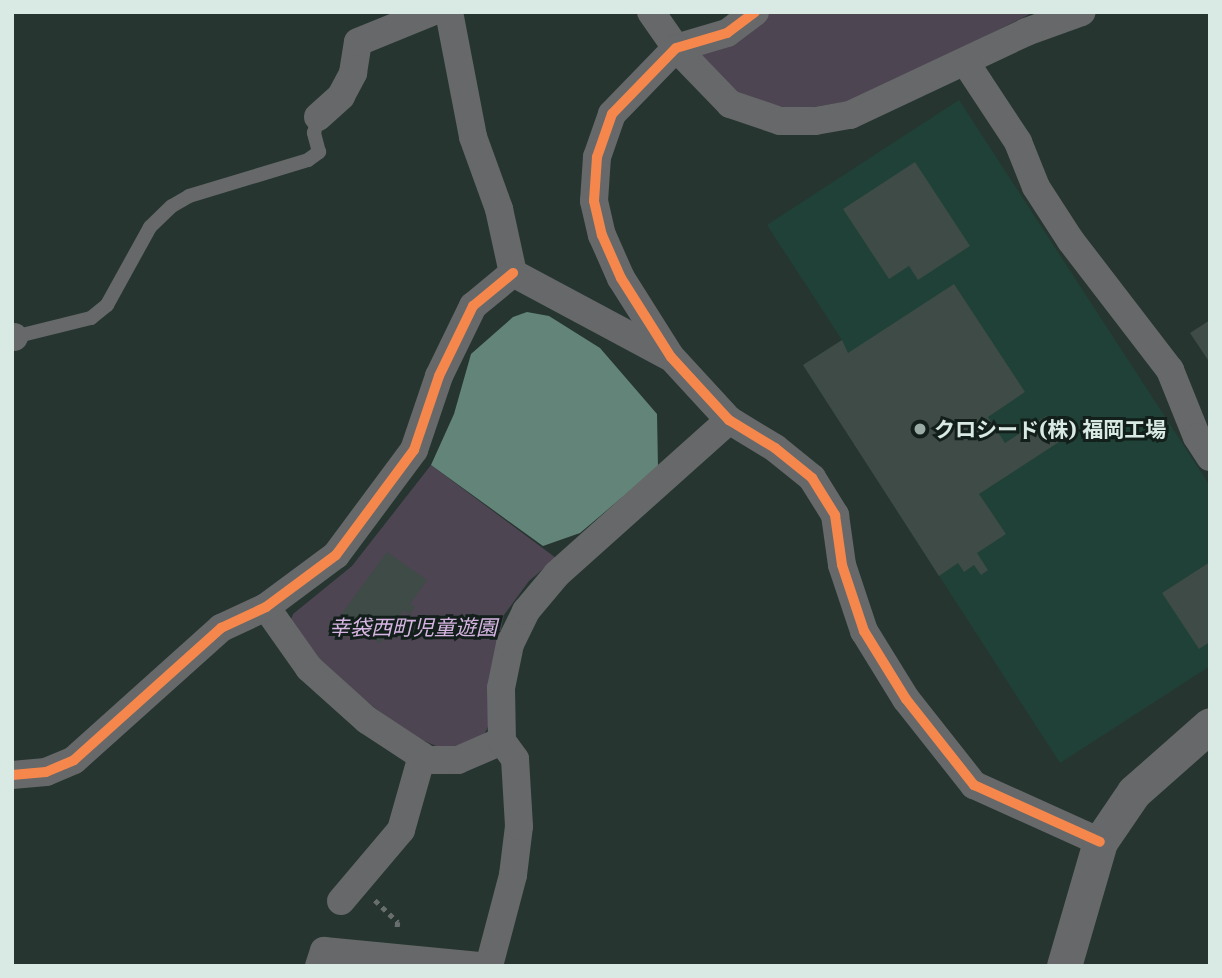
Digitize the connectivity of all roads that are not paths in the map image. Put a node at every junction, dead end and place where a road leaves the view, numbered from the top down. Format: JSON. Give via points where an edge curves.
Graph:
{"nodes":[{"id":1,"x":432,"y":12,"type":"edge"},
{"id":2,"x":449,"y":12,"type":"edge"},
{"id":3,"x":652,"y":12,"type":"edge"},
{"id":4,"x":755,"y":12,"type":"edge"},
{"id":5,"x":1082,"y":12,"type":"edge"},
{"id":6,"x":676,"y":48,"type":"junction"},
{"id":7,"x":966,"y":64,"type":"junction"},
{"id":8,"x":318,"y":117,"type":"joint"},
{"id":9,"x":513,"y":273,"type":"junction"},
{"id":10,"x":13,"y":337,"type":"edge"},
{"id":11,"x":671,"y":357,"type":"junction"},
{"id":12,"x":729,"y":420,"type":"junction"},
{"id":13,"x":1210,"y":457,"type":"edge"},
{"id":14,"x":266,"y":607,"type":"junction"},
{"id":15,"x":1210,"y":725,"type":"edge"},
{"id":16,"x":502,"y":741,"type":"junction"},
{"id":17,"x":422,"y":756,"type":"junction"},
{"id":18,"x":12,"y":775,"type":"edge"},
{"id":19,"x":1100,"y":842,"type":"junction"},
{"id":20,"x":349,"y":892,"type":"road end"},
{"id":21,"x":319,"y":966,"type":"edge"},
{"id":22,"x":479,"y":966,"type":"edge"},
{"id":23,"x":489,"y":966,"type":"edge"},
{"id":24,"x":1064,"y":966,"type":"edge"}],
"edges":[{"from":1,"to":8,"type":"street","via":[[358,42],[353,73],[341,96]]},
{"from":2,"to":9,"type":"street","via":[[473,138],[499,209]]},
{"from":3,"to":6,"type":"street"},
{"from":4,"to":6,"type":"street","via":[[727,33]]},
{"from":5,"to":7,"type":"street","via":[[1026,32]]},
{"from":6,"to":7,"type":"street","via":[[730,104],[748,114],[780,121],[850,115]]},
{"from":6,"to":11,"type":"street","via":[[612,114],[597,157],[594,201],[602,235],[621,278]]},
{"from":7,"to":13,"type":"street","via":[[1018,142],[1036,187],[1071,242],[1170,370]]},
{"from":8,"to":10,"type":"lane","via":[[314,133],[319,152],[308,160],[189,196],[172,206],[149,227],[107,305],[91,318]]},
{"from":9,"to":11,"type":"street"},
{"from":9,"to":14,"type":"street","via":[[472,306],[439,376],[414,450],[360,526],[336,555]]},
{"from":11,"to":12,"type":"street"},
{"from":12,"to":16,"type":"street","via":[[606,527],[526,611],[510,645],[501,688]]},
{"from":12,"to":19,"type":"street","via":[[812,478],[835,515],[842,565],[864,631],[906,699],[974,785]]},
{"from":14,"to":17,"type":"street","via":[[309,668],[367,720]]},
{"from":14,"to":18,"type":"street","via":[[221,628],[74,760],[46,772]]},
{"from":15,"to":19,"type":"street","via":[[1134,792]]},
{"from":16,"to":17,"type":"street","via":[[458,760]]},
{"from":16,"to":23,"type":"street","via":[[515,759],[519,826],[513,875]]},
{"from":17,"to":20,"type":"street","via":[[401,830]]},
{"from":19,"to":24,"type":"street"},
{"from":21,"to":22,"type":"street","via":[[324,951]]}]}
